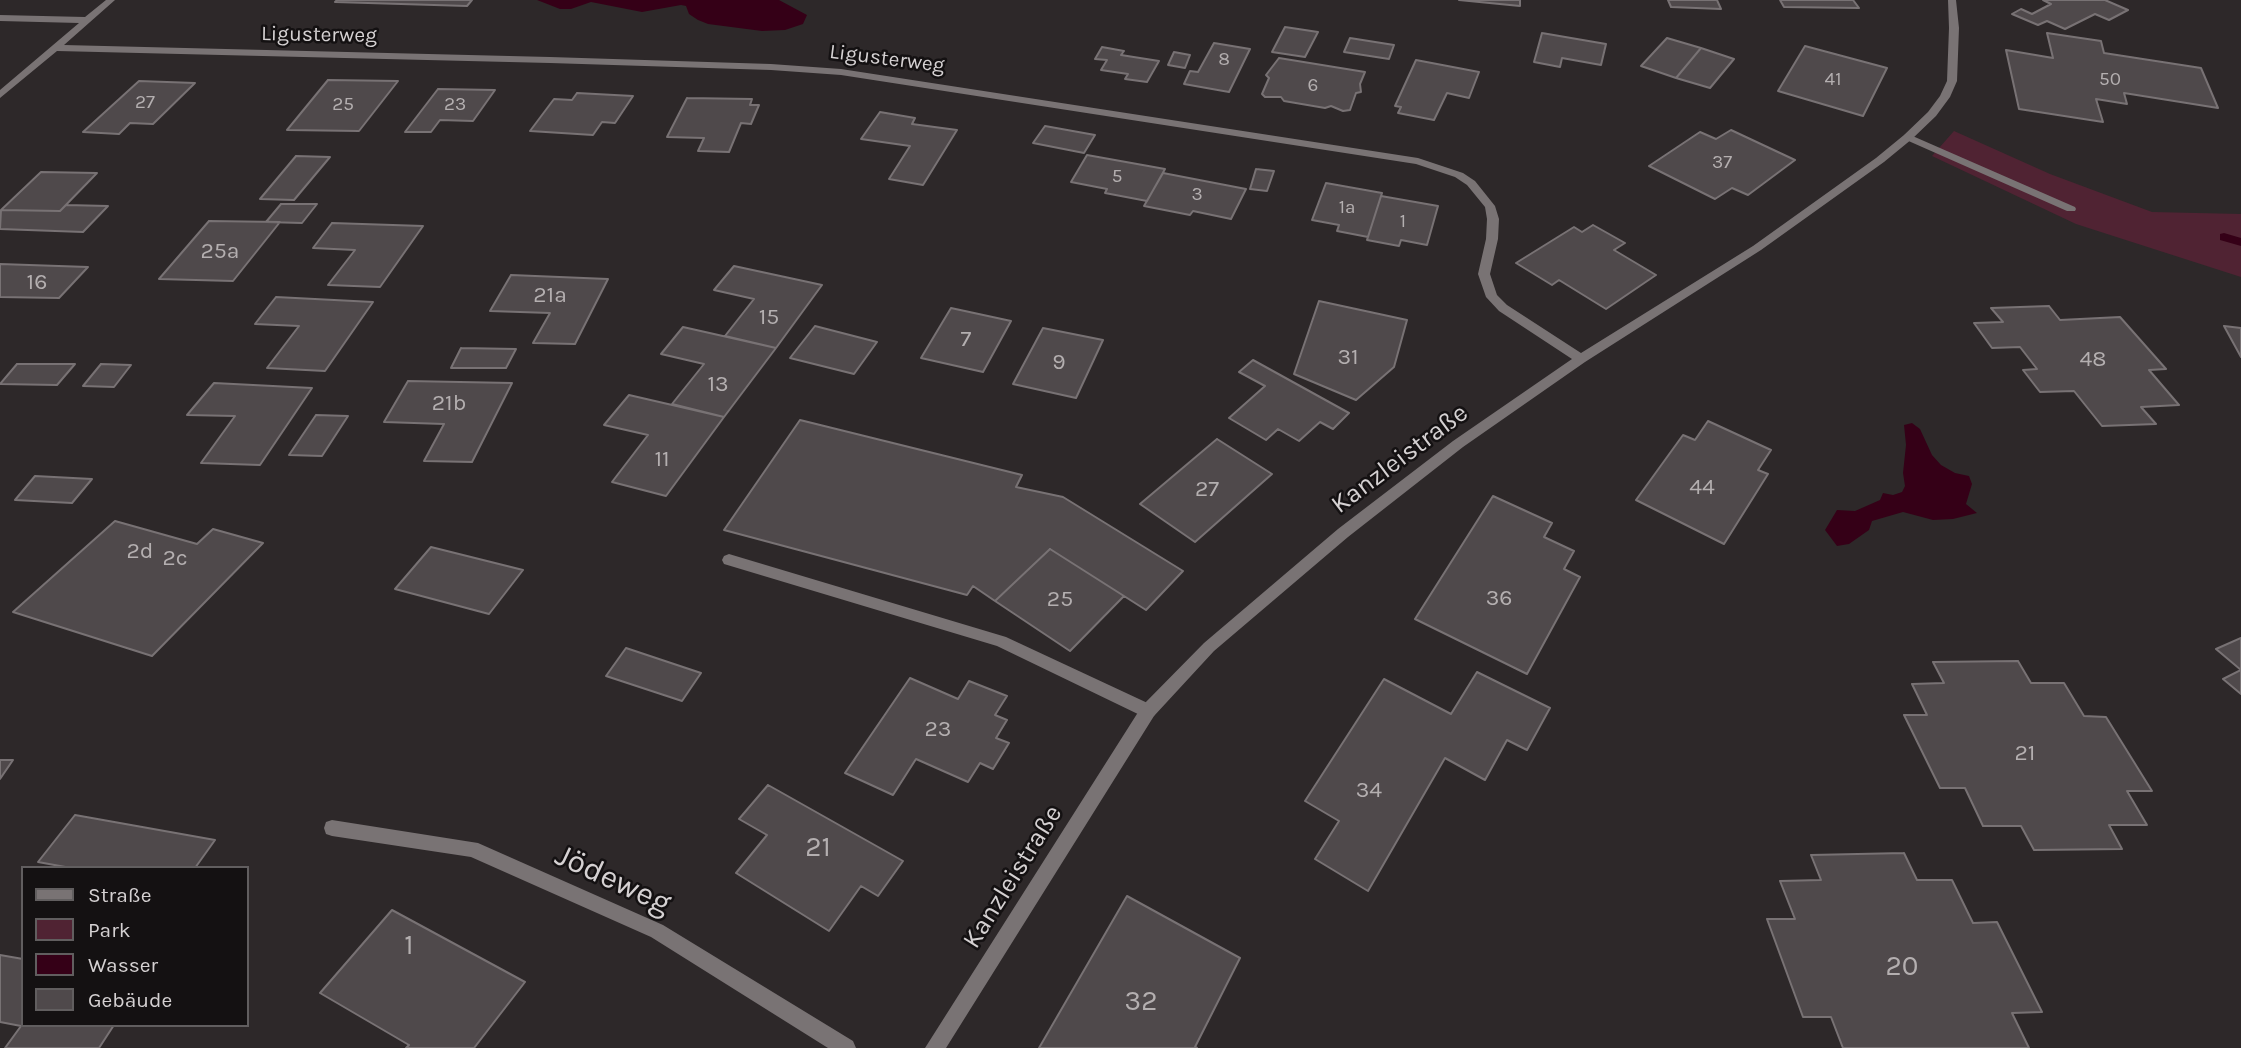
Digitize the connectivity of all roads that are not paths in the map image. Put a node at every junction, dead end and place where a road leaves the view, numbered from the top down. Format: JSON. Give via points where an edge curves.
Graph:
{"nodes":[{"id":1,"x":111,"y":0,"type":"edge"},
{"id":2,"x":1952,"y":0,"type":"edge"},
{"id":3,"x":0,"y":18,"type":"edge"},
{"id":4,"x":88,"y":20,"type":"junction"},
{"id":5,"x":55,"y":48,"type":"junction"},
{"id":6,"x":0,"y":95,"type":"edge"},
{"id":7,"x":1908,"y":137,"type":"junction"},
{"id":8,"x":2071,"y":209,"type":"dead end"},
{"id":9,"x":1581,"y":359,"type":"junction"},
{"id":10,"x":729,"y":560,"type":"dead end"},
{"id":11,"x":1148,"y":711,"type":"junction"},
{"id":12,"x":332,"y":828,"type":"dead end"},
{"id":13,"x":846,"y":1048,"type":"edge"},
{"id":14,"x":936,"y":1048,"type":"edge"}],
"edges":[{"from":1,"to":4,"type":"street"},
{"from":2,"to":7,"type":"street","name":"Kanzleistraße","via":[[1952,81],[1932,114]]},
{"from":3,"to":4,"type":"street"},
{"from":4,"to":5,"type":"street"},
{"from":5,"to":6,"type":"street"},
{"from":5,"to":9,"type":"street","name":"Ligusterweg","via":[[771,66],[894,78],[1418,161],[1459,175],[1490,206],[1492,239],[1484,274],[1492,297]]},
{"from":7,"to":8,"type":"street"},
{"from":7,"to":9,"type":"street","name":"Kanzleistraße","via":[[1757,248]]},
{"from":9,"to":11,"type":"street","name":"Kanzleistraße","via":[[1458,444],[1343,533],[1209,647]]},
{"from":10,"to":11,"type":"street","via":[[1001,641]]},
{"from":11,"to":14,"type":"street","name":"Kanzleistraße"},
{"from":12,"to":13,"type":"street","name":"Jödeweg","via":[[472,849],[657,931]]}]}
